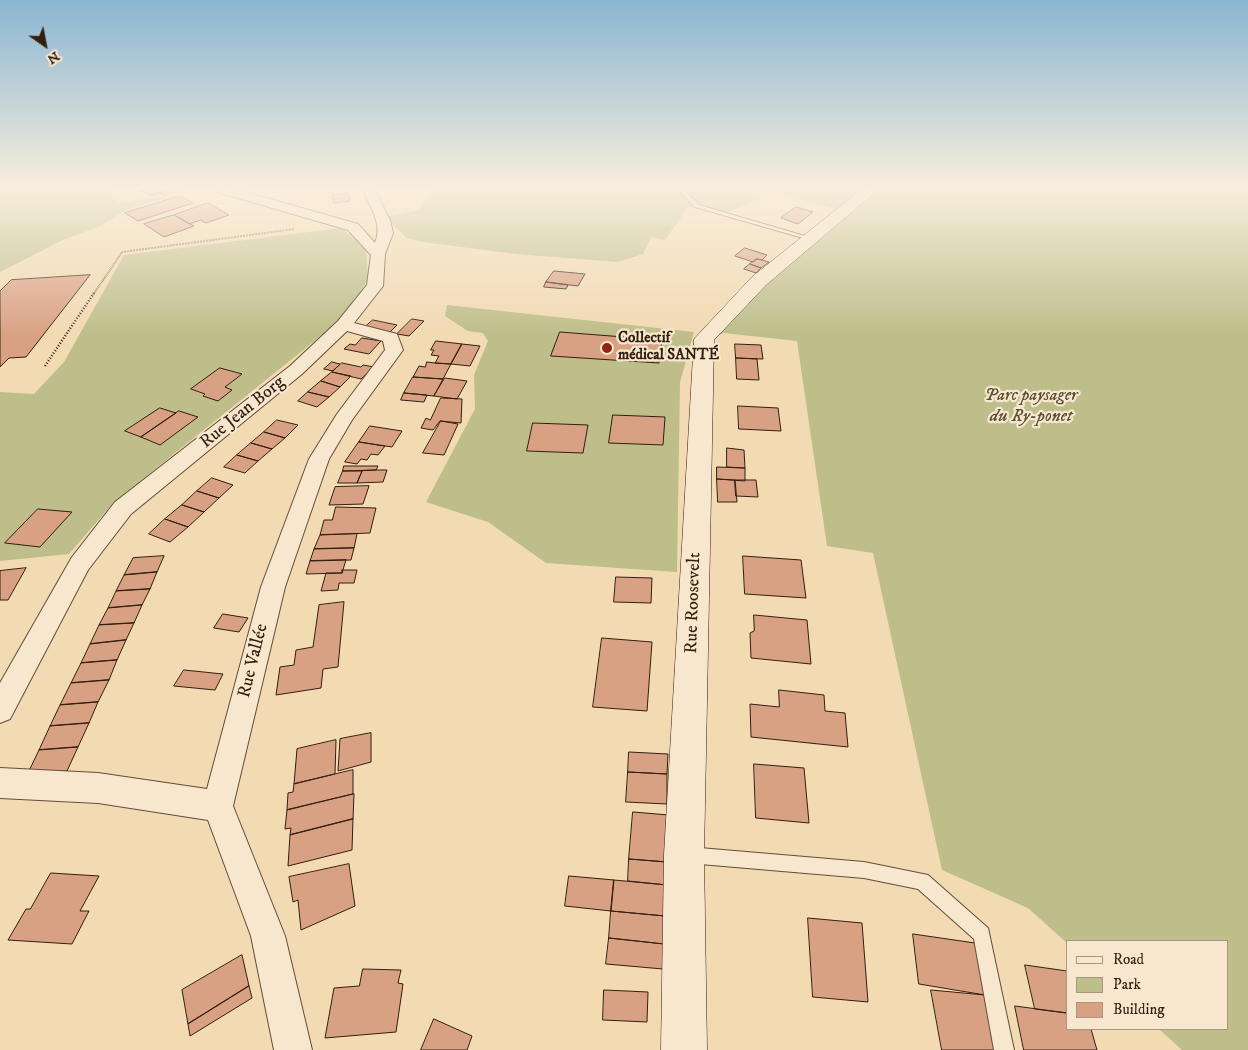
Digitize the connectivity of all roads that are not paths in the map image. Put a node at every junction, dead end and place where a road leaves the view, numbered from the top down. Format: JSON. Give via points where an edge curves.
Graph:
{"nodes":[{"id":1,"x":360,"y":238,"type":"edge"},
{"id":2,"x":384,"y":238,"type":"edge"},
{"id":3,"x":809,"y":238,"type":"edge"},
{"id":4,"x":812,"y":239,"type":"joint"},
{"id":5,"x":378,"y":254,"type":"junction"},
{"id":6,"x":344,"y":325,"type":"junction"},
{"id":7,"x":0,"y":710,"type":"edge"},
{"id":8,"x":0,"y":783,"type":"edge"},
{"id":9,"x":218,"y":806,"type":"junction"},
{"id":10,"x":684,"y":855,"type":"junction"},
{"id":11,"x":293,"y":1050,"type":"edge"},
{"id":12,"x":684,"y":1050,"type":"edge"},
{"id":13,"x":1004,"y":1050,"type":"edge"}],
"edges":[{"from":1,"to":5,"type":"street"},
{"from":2,"to":5,"type":"street","name":"Rue Jean Borg"},
{"from":3,"to":4,"type":"lane"},
{"from":4,"to":10,"type":"main road","name":"Rue Roosevelt","via":[[759,281],[704,339]]},
{"from":5,"to":6,"type":"street","name":"Rue Jean Borg","via":[[374,286]]},
{"from":6,"to":7,"type":"street","name":"Rue Jean Borg","via":[[296,370],[123,508],[80,564]]},
{"from":6,"to":9,"type":"street","name":"Rue Vallée","via":[[391,338],[394,350],[318,459],[273,587]]},
{"from":8,"to":9,"type":"street","via":[[98,788]]},
{"from":9,"to":11,"type":"street","via":[[268,936]]},
{"from":10,"to":12,"type":"main road","name":"Rue Roosevelt"},
{"from":10,"to":13,"type":"lane","via":[[864,870],[922,881],[982,934]]}]}
